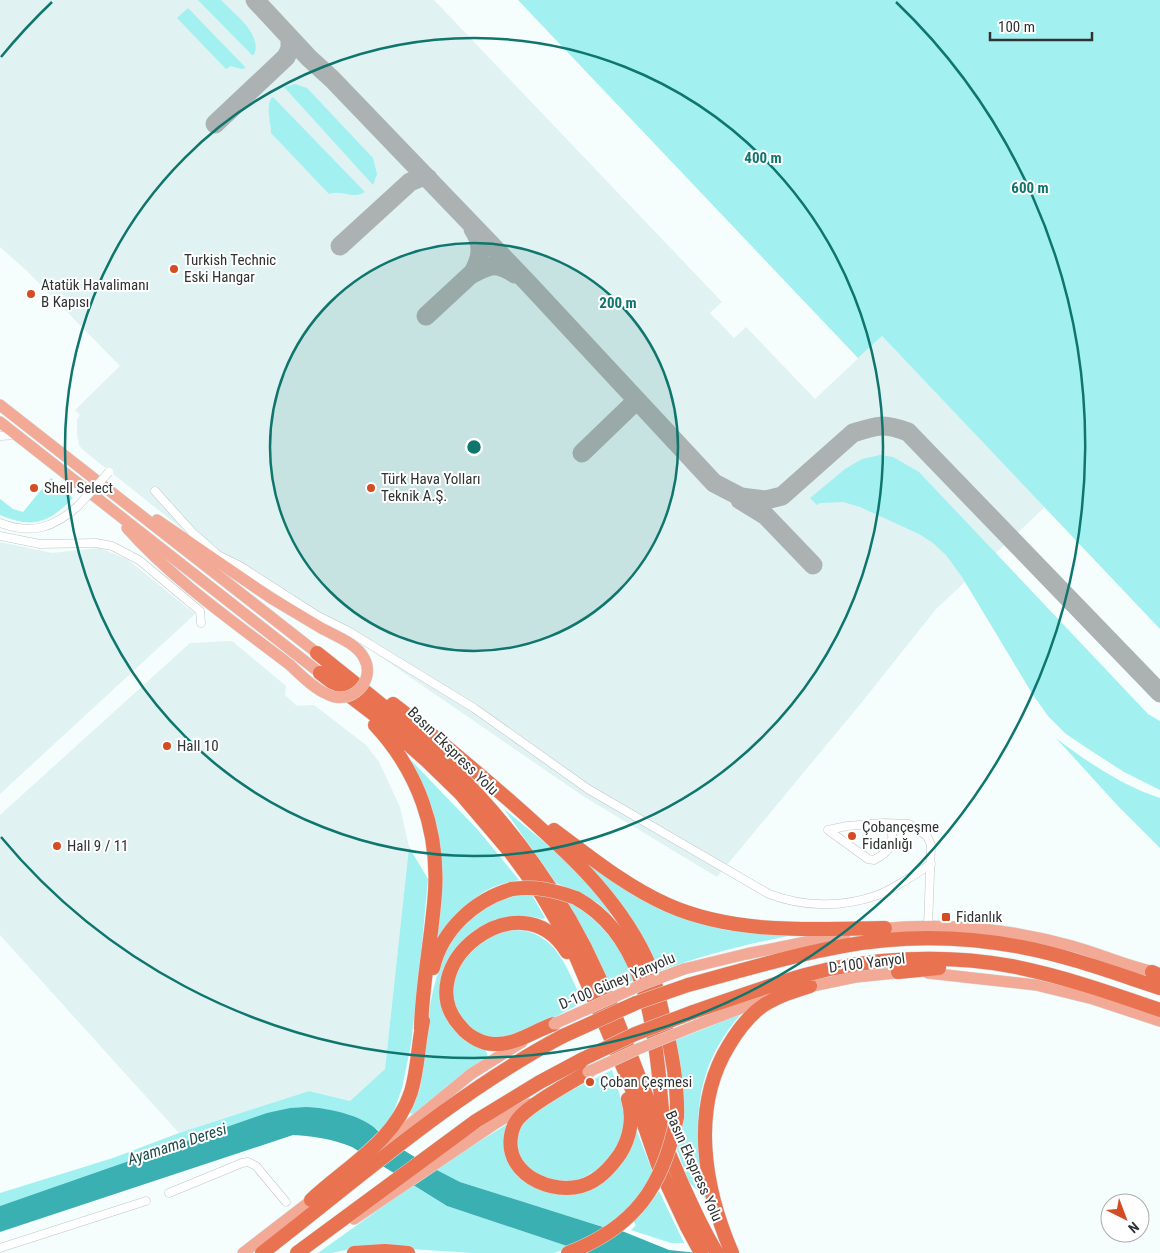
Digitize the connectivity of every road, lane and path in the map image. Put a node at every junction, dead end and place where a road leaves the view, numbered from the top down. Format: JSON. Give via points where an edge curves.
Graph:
{"nodes":[{"id":1,"x":0,"y":405,"type":"edge"},
{"id":2,"x":0,"y":422,"type":"edge"},
{"id":3,"x":0,"y":436,"type":"edge"},
{"id":4,"x":18,"y":436,"type":"junction"},
{"id":5,"x":108,"y":472,"type":"dead end"},
{"id":6,"x":156,"y":490,"type":"dead end"},
{"id":7,"x":110,"y":507,"type":"junction"},
{"id":8,"x":140,"y":515,"type":"junction"},
{"id":9,"x":0,"y":523,"type":"edge"},
{"id":10,"x":0,"y":536,"type":"edge"},
{"id":11,"x":201,"y":623,"type":"dead end"},
{"id":12,"x":317,"y":653,"type":"junction"},
{"id":13,"x":320,"y":673,"type":"junction"},
{"id":14,"x":504,"y":796,"type":"junction"},
{"id":15,"x":884,"y":823,"type":"junction"},
{"id":16,"x":931,"y":864,"type":"junction"},
{"id":17,"x":928,"y":927,"type":"junction"},
{"id":18,"x":885,"y":928,"type":"junction"},
{"id":19,"x":898,"y":972,"type":"junction"},
{"id":20,"x":1157,"y":974,"type":"edge"},
{"id":21,"x":1073,"y":982,"type":"junction"},
{"id":22,"x":810,"y":986,"type":"junction"},
{"id":23,"x":1160,"y":988,"type":"edge"},
{"id":24,"x":590,"y":992,"type":"junction"},
{"id":25,"x":1160,"y":1010,"type":"edge"},
{"id":26,"x":698,"y":1018,"type":"junction"},
{"id":27,"x":1160,"y":1020,"type":"edge"},
{"id":28,"x":554,"y":1024,"type":"junction"},
{"id":29,"x":422,"y":1029,"type":"junction"},
{"id":30,"x":621,"y":1065,"type":"junction"},
{"id":31,"x":585,"y":1066,"type":"junction"},
{"id":32,"x":679,"y":1178,"type":"junction"},
{"id":33,"x":168,"y":1193,"type":"dead end"},
{"id":34,"x":311,"y":1200,"type":"junction"},
{"id":35,"x":146,"y":1201,"type":"dead end"},
{"id":36,"x":286,"y":1202,"type":"dead end"},
{"id":37,"x":0,"y":1248,"type":"edge"},
{"id":38,"x":11,"y":1249,"type":"edge"},
{"id":39,"x":703,"y":1251,"type":"edge"},
{"id":40,"x":243,"y":1253,"type":"edge"},
{"id":41,"x":262,"y":1253,"type":"edge"},
{"id":42,"x":298,"y":1253,"type":"edge"},
{"id":43,"x":354,"y":1253,"type":"edge"},
{"id":44,"x":408,"y":1253,"type":"edge"},
{"id":45,"x":568,"y":1253,"type":"edge"},
{"id":46,"x":732,"y":1253,"type":"edge"}],
"edges":[{"from":1,"to":8,"type":"main road","name":"Basın Ekspress Yolu"},
{"from":2,"to":4,"type":"main road","name":"Basın Ekspress Yolu"},
{"from":3,"to":4,"type":"street"},
{"from":4,"to":7,"type":"main road","name":"Basın Ekspress Yolu"},
{"from":5,"to":9,"type":"street","bridge":true,"via":[[78,506],[52,524],[21,529]]},
{"from":6,"to":16,"type":"street","via":[[192,532],[218,555],[474,708],[588,789],[762,890],[798,902],[845,902],[876,895]]},
{"from":7,"to":8,"type":"main road","bridge":true,"via":[[158,560],[320,690],[346,697],[363,686],[368,668],[359,650],[272,598],[166,525]]},
{"from":7,"to":13,"type":"main road","name":"Basın Ekspress Yolu"},
{"from":8,"to":12,"type":"main road","name":"Basın Ekspress Yolu"},
{"from":10,"to":11,"type":"street","via":[[40,544],[96,543],[112,546],[139,560],[200,611]]},
{"from":12,"to":14,"type":"highway","via":[[336,662],[396,706]]},
{"from":12,"to":32,"type":"highway","name":"Basın Ekspress Yolu","via":[[449,765],[529,857],[580,938],[598,976]]},
{"from":13,"to":24,"type":"highway","name":"Basın Ekspress Yolu","via":[[426,760],[494,831],[561,927]]},
{"from":13,"to":29,"type":"highway","via":[[400,755],[427,816],[433,847],[435,890]]},
{"from":14,"to":18,"type":"highway","via":[[530,811],[638,889],[669,906],[744,926]]},
{"from":14,"to":45,"type":"highway","bridge":true,"via":[[592,877],[618,911],[646,958],[657,987],[670,1043],[676,1086],[676,1117],[659,1176],[645,1199],[617,1226]]},
{"from":15,"to":15,"type":"street","via":[[891,828],[893,838],[884,855],[874,860],[828,830]]},
{"from":15,"to":16,"type":"street","via":[[909,824],[927,836],[931,845]]},
{"from":16,"to":17,"type":"street"},
{"from":17,"to":18,"type":"main road","name":"D-100 Güney Yanyolu"},
{"from":17,"to":20,"type":"main road","name":"D-100 Güney Yanyolu","via":[[979,929],[1028,936]]},
{"from":18,"to":28,"type":"main road","name":"D-100 Güney Yanyolu","bridge":true,"via":[[836,935],[684,969]]},
{"from":19,"to":21,"type":"highway","via":[[954,969]]},
{"from":19,"to":22,"type":"main road","name":"D-100 Yanyol","via":[[856,976]]},
{"from":19,"to":27,"type":"main road","name":"D-100 Yanyol","via":[[1036,985]]},
{"from":21,"to":25,"type":"highway"},
{"from":21,"to":26,"type":"highway","via":[[982,962],[884,961],[805,975]]},
{"from":22,"to":26,"type":"main road","name":"D-100 Yanyol"},
{"from":22,"to":46,"type":"highway","via":[[778,998],[754,1013],[727,1048],[708,1093],[705,1124],[710,1184]]},
{"from":23,"to":41,"type":"highway","bridge":true,"via":[[1045,952],[991,942],[938,938],[845,945],[688,985],[563,1036],[505,1068]]},
{"from":24,"to":28,"type":"highway","via":[[560,942],[535,925],[514,923],[492,928],[476,937],[459,955],[449,976],[446,1001],[450,1014],[472,1037],[488,1044],[498,1044]]},
{"from":24,"to":30,"type":"highway","name":"Basın Ekspress Yolu"},
{"from":26,"to":31,"type":"highway","bridge":true,"via":[[628,1038]]},
{"from":28,"to":34,"type":"main road","name":"D-100 Güney Yanyolu","via":[[471,1074],[360,1165]]},
{"from":29,"to":32,"type":"highway","bridge":true,"via":[[439,949],[448,934],[475,907],[512,889],[536,888],[576,898],[612,926],[641,978],[652,1028],[664,1126]]},
{"from":29,"to":34,"type":"highway","via":[[416,1075],[396,1123],[384,1138]]},
{"from":30,"to":31,"type":"highway","via":[[631,1119],[628,1138],[616,1160],[585,1185],[560,1187],[539,1183],[515,1161],[511,1141],[516,1122]]},
{"from":30,"to":39,"type":"highway","name":"Basın Ekspress Yolu","via":[[658,1166],[687,1228]]},
{"from":31,"to":42,"type":"highway","via":[[540,1082],[476,1121]]},
{"from":32,"to":39,"type":"highway","name":"Basın Ekspress Yolu","via":[[692,1206]]},
{"from":33,"to":36,"type":"street","via":[[248,1162],[256,1166]]},
{"from":34,"to":40,"type":"main road","name":"D-100 Güney Yanyolu"},
{"from":35,"to":38,"type":"street"},
{"from":37,"to":38,"type":"street"},
{"from":43,"to":44,"type":"highway"}]}
